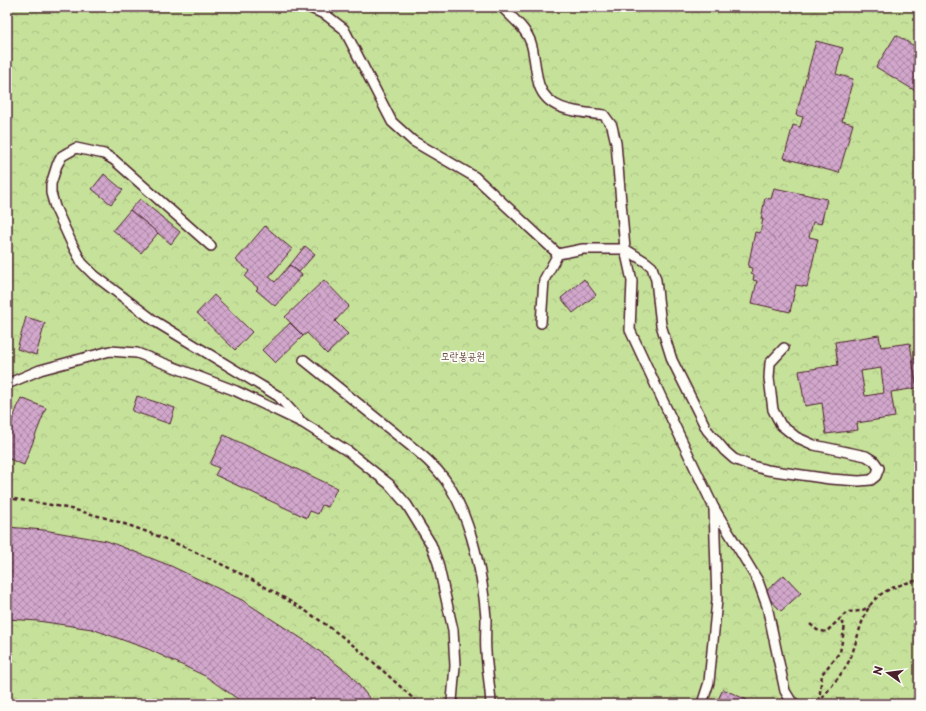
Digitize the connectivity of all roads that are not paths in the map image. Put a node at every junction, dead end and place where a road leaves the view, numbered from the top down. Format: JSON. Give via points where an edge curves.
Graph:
{"nodes":[{"id":1,"x":308,"y":7,"type":"edge"},
{"id":2,"x":502,"y":7,"type":"edge"},
{"id":3,"x":211,"y":246,"type":"dead end"},
{"id":4,"x":624,"y":249,"type":"junction"},
{"id":5,"x":558,"y":254,"type":"junction"},
{"id":6,"x":541,"y":323,"type":"dead end"},
{"id":7,"x":784,"y":348,"type":"dead end"},
{"id":8,"x":304,"y":360,"type":"dead end"},
{"id":9,"x":7,"y":384,"type":"edge"},
{"id":10,"x":303,"y":423,"type":"junction"},
{"id":11,"x":714,"y":508,"type":"junction"},
{"id":12,"x":451,"y":704,"type":"edge"},
{"id":13,"x":490,"y":704,"type":"edge"},
{"id":14,"x":702,"y":704,"type":"edge"},
{"id":15,"x":795,"y":704,"type":"edge"}],
"edges":[{"from":1,"to":5,"type":"lane","via":[[326,15],[344,29],[392,122],[413,142],[475,176]]},
{"from":2,"to":4,"type":"lane","via":[[531,42],[539,85],[550,102],[566,110],[604,115],[612,126],[616,144]]},
{"from":3,"to":10,"type":"lane","via":[[104,154],[76,148],[62,156],[57,164],[51,193],[55,207],[82,263],[156,322],[278,396]]},
{"from":4,"to":5,"type":"lane","via":[[583,249]]},
{"from":4,"to":7,"type":"lane","via":[[652,268],[656,280],[661,325],[672,360],[707,430],[734,459],[767,470],[830,479],[859,481],[870,480],[876,476],[879,468],[874,460],[814,445],[796,437],[781,425],[773,410],[769,378],[770,363]]},
{"from":4,"to":11,"type":"lane","via":[[632,281],[630,330]]},
{"from":5,"to":6,"type":"lane","via":[[544,280]]},
{"from":8,"to":13,"type":"lane","via":[[434,465],[453,492],[470,533],[480,578],[486,618]]},
{"from":9,"to":10,"type":"lane","via":[[40,370],[110,351],[137,353],[236,391]]},
{"from":10,"to":12,"type":"lane","via":[[349,452],[389,484],[431,544],[438,563],[453,630],[455,666]]},
{"from":11,"to":14,"type":"lane","via":[[717,600],[709,682]]},
{"from":11,"to":15,"type":"lane","via":[[758,581],[769,613],[785,690]]}]}
